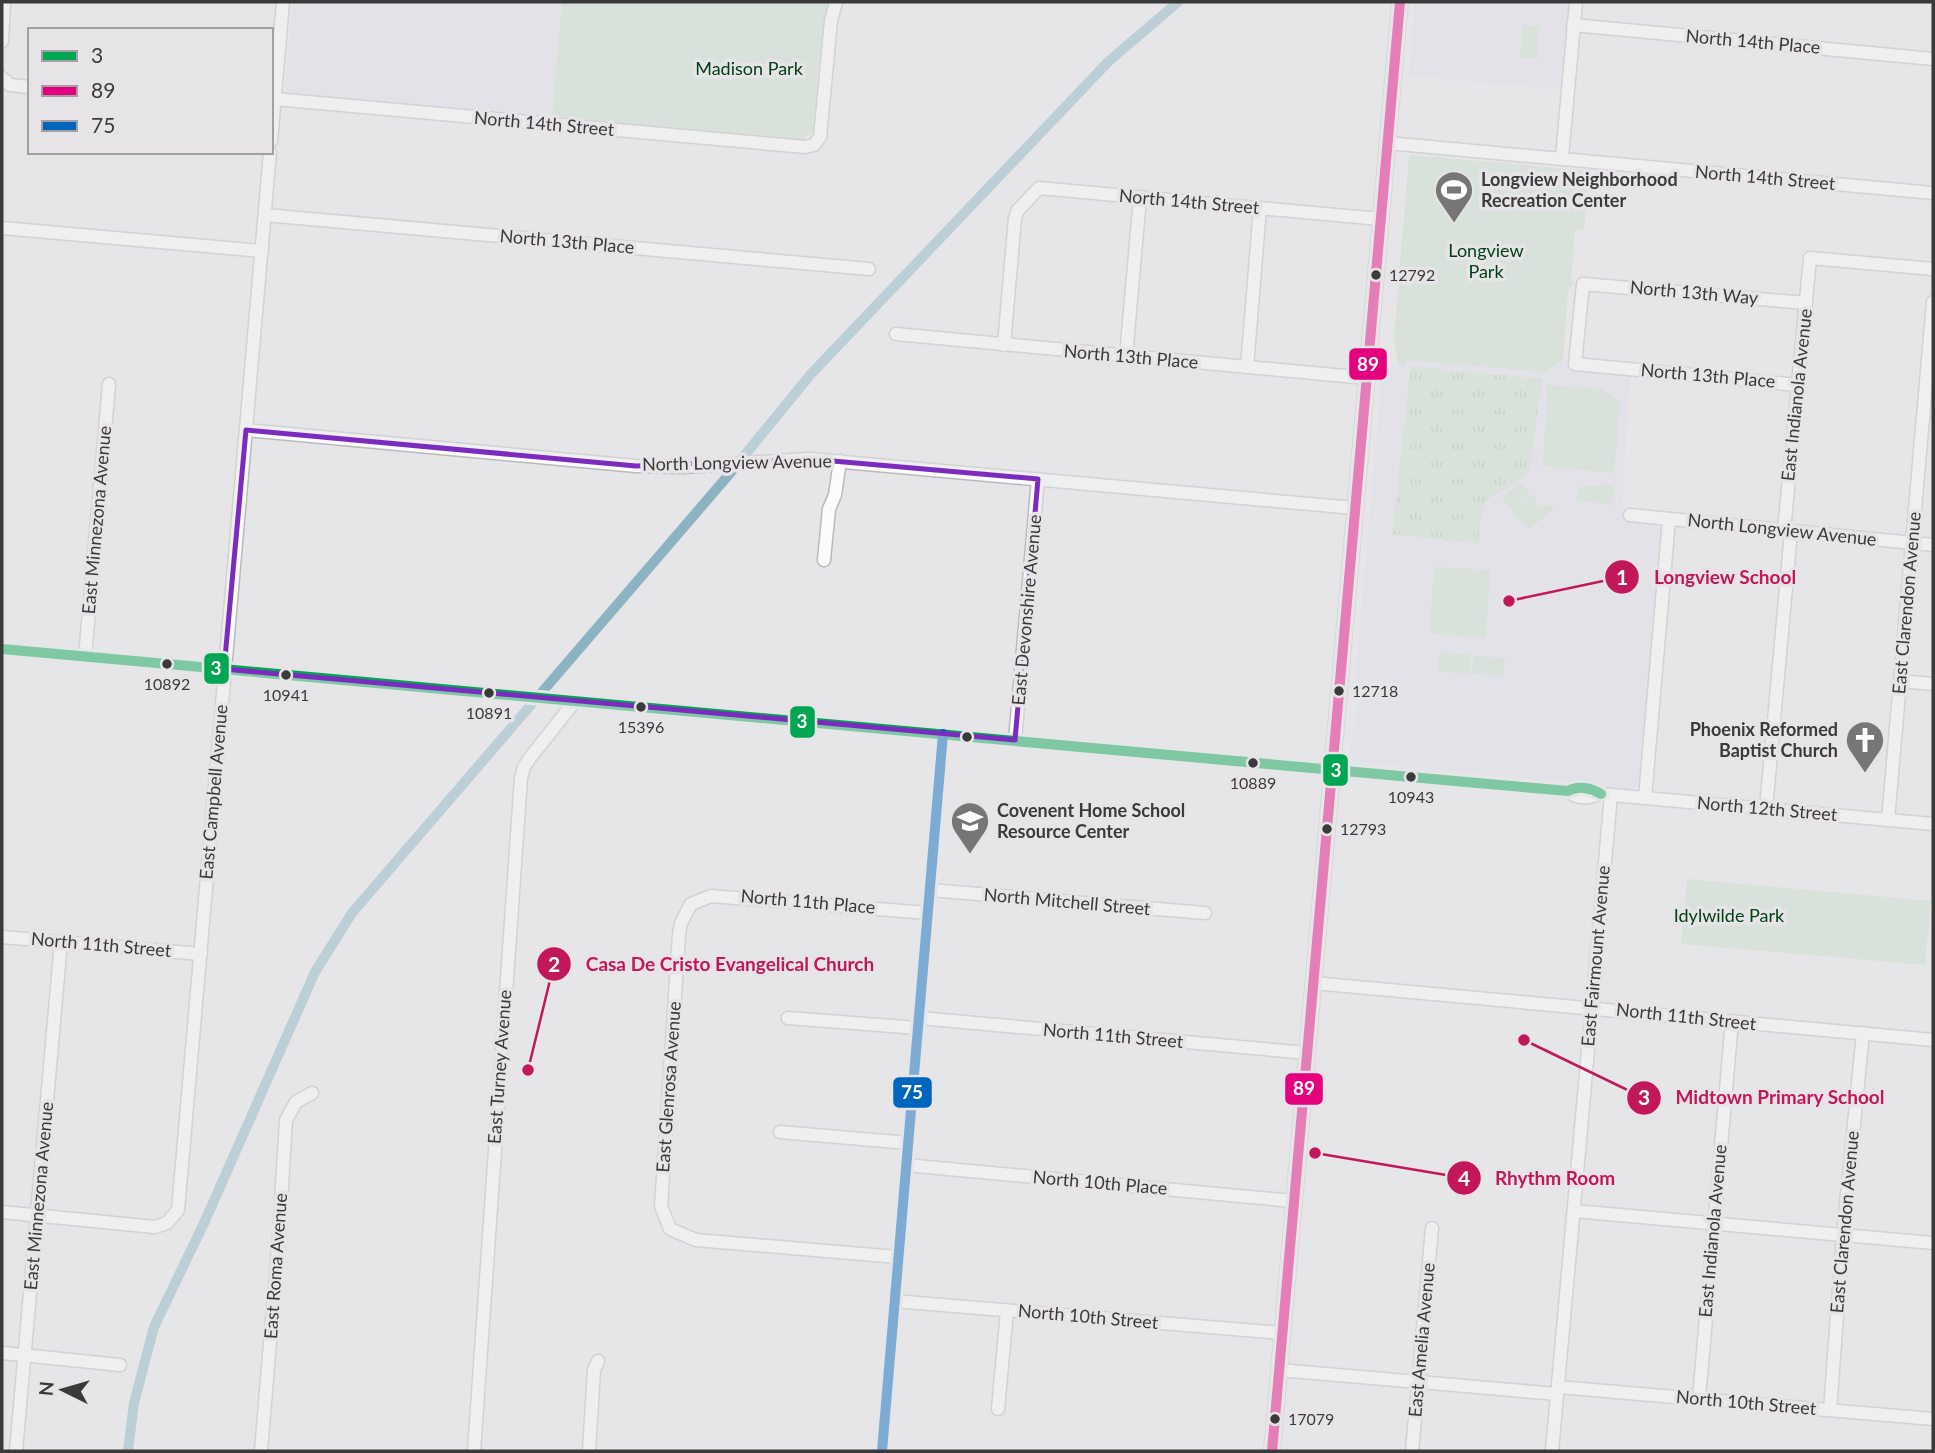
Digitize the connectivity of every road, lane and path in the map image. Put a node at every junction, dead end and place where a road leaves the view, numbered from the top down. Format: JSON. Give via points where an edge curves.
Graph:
{"nodes":[{"id":1,"x":4,"y":2,"type":"edge"},
{"id":2,"x":283,"y":2,"type":"edge"},
{"id":3,"x":836,"y":2,"type":"edge"},
{"id":4,"x":1400,"y":2,"type":"edge"},
{"id":5,"x":1576,"y":2,"type":"edge"},
{"id":6,"x":1573,"y":25,"type":"junction"},
{"id":7,"x":2,"y":41,"type":"edge"},
{"id":8,"x":1933,"y":59,"type":"edge"},
{"id":9,"x":6,"y":82,"type":"edge"},
{"id":10,"x":28,"y":87,"type":"edge"},
{"id":11,"x":273,"y":106,"type":"edge"},
{"id":12,"x":1387,"y":142,"type":"junction"},
{"id":13,"x":270,"y":154,"type":"edge"},
{"id":14,"x":1562,"y":157,"type":"junction"},
{"id":15,"x":1933,"y":193,"type":"edge"},
{"id":16,"x":1140,"y":198,"type":"junction"},
{"id":17,"x":1261,"y":208,"type":"junction"},
{"id":18,"x":265,"y":215,"type":"junction"},
{"id":19,"x":1380,"y":219,"type":"junction"},
{"id":20,"x":2,"y":228,"type":"edge"},
{"id":21,"x":262,"y":251,"type":"junction"},
{"id":22,"x":869,"y":269,"type":"dead end"},
{"id":23,"x":1933,"y":269,"type":"edge"},
{"id":24,"x":1933,"y":302,"type":"edge"},
{"id":25,"x":1806,"y":303,"type":"junction"},
{"id":26,"x":896,"y":334,"type":"dead end"},
{"id":27,"x":1004,"y":345,"type":"junction"},
{"id":28,"x":1126,"y":356,"type":"junction"},
{"id":29,"x":1575,"y":364,"type":"joint"},
{"id":30,"x":1247,"y":367,"type":"junction"},
{"id":31,"x":1366,"y":378,"type":"junction"},
{"id":32,"x":109,"y":384,"type":"dead end"},
{"id":33,"x":1798,"y":385,"type":"junction"},
{"id":34,"x":246,"y":430,"type":"junction"},
{"id":35,"x":840,"y":461,"type":"junction"},
{"id":36,"x":1038,"y":479,"type":"junction"},
{"id":37,"x":1354,"y":508,"type":"junction"},
{"id":38,"x":1630,"y":515,"type":"dead end"},
{"id":39,"x":1670,"y":519,"type":"junction"},
{"id":40,"x":1787,"y":531,"type":"junction"},
{"id":41,"x":1912,"y":543,"type":"junction"},
{"id":42,"x":1933,"y":545,"type":"edge"},
{"id":43,"x":824,"y":560,"type":"dead end"},
{"id":44,"x":2,"y":649,"type":"edge"},
{"id":45,"x":85,"y":657,"type":"junction"},
{"id":46,"x":224,"y":669,"type":"junction"},
{"id":47,"x":1900,"y":681,"type":"junction"},
{"id":48,"x":1933,"y":684,"type":"edge"},
{"id":49,"x":575,"y":701,"type":"junction"},
{"id":50,"x":943,"y":734,"type":"junction"},
{"id":51,"x":1015,"y":740,"type":"junction"},
{"id":52,"x":1333,"y":771,"type":"junction"},
{"id":53,"x":1606,"y":795,"type":"junction"},
{"id":54,"x":1645,"y":798,"type":"junction"},
{"id":55,"x":1766,"y":809,"type":"junction"},
{"id":56,"x":1888,"y":820,"type":"junction"},
{"id":57,"x":1933,"y":824,"type":"edge"},
{"id":58,"x":930,"y":890,"type":"junction"},
{"id":59,"x":691,"y":904,"type":"joint"},
{"id":60,"x":928,"y":913,"type":"junction"},
{"id":61,"x":1205,"y":913,"type":"dead end"},
{"id":62,"x":2,"y":937,"type":"edge"},
{"id":63,"x":61,"y":942,"type":"junction"},
{"id":64,"x":201,"y":954,"type":"junction"},
{"id":65,"x":1313,"y":984,"type":"junction"},
{"id":66,"x":1591,"y":1008,"type":"junction"},
{"id":67,"x":788,"y":1018,"type":"dead end"},
{"id":68,"x":1732,"y":1021,"type":"junction"},
{"id":69,"x":919,"y":1023,"type":"junction"},
{"id":70,"x":1863,"y":1034,"type":"junction"},
{"id":71,"x":1933,"y":1040,"type":"edge"},
{"id":72,"x":1307,"y":1053,"type":"junction"},
{"id":73,"x":312,"y":1093,"type":"dead end"},
{"id":74,"x":780,"y":1132,"type":"dead end"},
{"id":75,"x":908,"y":1143,"type":"junction"},
{"id":76,"x":906,"y":1165,"type":"junction"},
{"id":77,"x":1293,"y":1201,"type":"junction"},
{"id":78,"x":1574,"y":1211,"type":"junction"},
{"id":79,"x":2,"y":1212,"type":"edge"},
{"id":80,"x":37,"y":1215,"type":"junction"},
{"id":81,"x":1714,"y":1223,"type":"junction"},
{"id":82,"x":1432,"y":1228,"type":"dead end"},
{"id":83,"x":1843,"y":1235,"type":"junction"},
{"id":84,"x":1933,"y":1243,"type":"edge"},
{"id":85,"x":897,"y":1257,"type":"junction"},
{"id":86,"x":894,"y":1301,"type":"junction"},
{"id":87,"x":1007,"y":1311,"type":"junction"},
{"id":88,"x":1282,"y":1333,"type":"junction"},
{"id":89,"x":2,"y":1353,"type":"edge"},
{"id":90,"x":24,"y":1355,"type":"junction"},
{"id":91,"x":598,"y":1361,"type":"dead end"},
{"id":92,"x":120,"y":1365,"type":"dead end"},
{"id":93,"x":1279,"y":1370,"type":"junction"},
{"id":94,"x":1418,"y":1383,"type":"junction"},
{"id":95,"x":1558,"y":1391,"type":"junction"},
{"id":96,"x":1699,"y":1398,"type":"junction"},
{"id":97,"x":998,"y":1409,"type":"dead end"},
{"id":98,"x":1830,"y":1410,"type":"junction"},
{"id":99,"x":1933,"y":1419,"type":"edge"},
{"id":100,"x":16,"y":1451,"type":"edge"},
{"id":101,"x":261,"y":1451,"type":"edge"},
{"id":102,"x":474,"y":1451,"type":"edge"},
{"id":103,"x":589,"y":1451,"type":"edge"},
{"id":104,"x":881,"y":1451,"type":"edge"},
{"id":105,"x":1272,"y":1451,"type":"edge"},
{"id":106,"x":1412,"y":1451,"type":"edge"},
{"id":107,"x":1552,"y":1451,"type":"edge"}],
"edges":[{"from":1,"to":7,"type":"street"},
{"from":2,"to":11,"type":"street"},
{"from":3,"to":11,"type":"street","name":"North 14th Street","via":[[820,137],[805,147]]},
{"from":4,"to":12,"type":"main road"},
{"from":5,"to":6,"type":"street"},
{"from":6,"to":8,"type":"street","name":"North 14th Place"},
{"from":6,"to":14,"type":"street"},
{"from":9,"to":10,"type":"street"},
{"from":12,"to":14,"type":"street","name":"North 14th Street"},
{"from":12,"to":19,"type":"main road"},
{"from":13,"to":18,"type":"street","name":"East Campbell Avenue"},
{"from":14,"to":15,"type":"street","name":"North 14th Street"},
{"from":16,"to":17,"type":"street","name":"North 14th Street"},
{"from":16,"to":27,"type":"street","name":"North 14th Street","via":[[1039,188],[1018,210]]},
{"from":16,"to":28,"type":"street"},
{"from":17,"to":19,"type":"street","name":"North 14th Street"},
{"from":17,"to":30,"type":"street"},
{"from":18,"to":21,"type":"street","name":"East Campbell Avenue"},
{"from":18,"to":22,"type":"street","name":"North 13th Place"},
{"from":19,"to":31,"type":"main road"},
{"from":20,"to":21,"type":"street"},
{"from":21,"to":34,"type":"street","name":"East Campbell Avenue"},
{"from":23,"to":25,"type":"street","name":"East Indianola Avenue","via":[[1810,258]]},
{"from":24,"to":41,"type":"street","name":"East Clarendon Avenue"},
{"from":25,"to":29,"type":"street","name":"North 13th Way","via":[[1583,284]]},
{"from":25,"to":33,"type":"street","name":"East Indianola Avenue"},
{"from":26,"to":27,"type":"street","name":"North 13th Place"},
{"from":27,"to":28,"type":"street","name":"North 13th Place"},
{"from":28,"to":30,"type":"street","name":"North 13th Place"},
{"from":29,"to":33,"type":"street","name":"North 13th Place"},
{"from":30,"to":31,"type":"street","name":"North 13th Place"},
{"from":31,"to":37,"type":"main road"},
{"from":32,"to":45,"type":"street","name":"East Minnezona Avenue"},
{"from":33,"to":40,"type":"street","name":"East Indianola Avenue"},
{"from":34,"to":35,"type":"street","name":"North Longview Avenue","via":[[636,466]]},
{"from":34,"to":46,"type":"street","name":"East Campbell Avenue"},
{"from":35,"to":36,"type":"street","name":"North Longview Avenue"},
{"from":35,"to":43,"type":"street"},
{"from":36,"to":37,"type":"street","name":"North Longview Avenue"},
{"from":36,"to":51,"type":"street","name":"East Devonshire Avenue"},
{"from":37,"to":52,"type":"main road"},
{"from":38,"to":39,"type":"street","name":"North Longview Avenue"},
{"from":39,"to":40,"type":"street","name":"North Longview Avenue"},
{"from":39,"to":54,"type":"street"},
{"from":40,"to":41,"type":"street","name":"North Longview Avenue"},
{"from":40,"to":55,"type":"street","name":"East Indianola Avenue"},
{"from":41,"to":42,"type":"street","name":"North Longview Avenue"},
{"from":41,"to":47,"type":"street","name":"East Clarendon Avenue"},
{"from":44,"to":45,"type":"street","name":"North 12th Street"},
{"from":45,"to":46,"type":"street","name":"North 12th Street"},
{"from":46,"to":49,"type":"street","name":"North 12th Street"},
{"from":46,"to":64,"type":"street","name":"East Campbell Avenue"},
{"from":47,"to":48,"type":"street"},
{"from":47,"to":56,"type":"street","name":"East Clarendon Avenue"},
{"from":49,"to":50,"type":"street","name":"North 12th Street"},
{"from":49,"to":102,"type":"street","name":"East Turney Avenue","via":[[524,767],[521,778]]},
{"from":50,"to":51,"type":"street","name":"North 12th Street"},
{"from":50,"to":58,"type":"street"},
{"from":51,"to":52,"type":"street","name":"North 12th Street"},
{"from":52,"to":53,"type":"street","name":"North 12th Street","via":[[1567,791],[1588,798]]},
{"from":52,"to":65,"type":"main road"},
{"from":53,"to":54,"type":"street","name":"North 12th Street"},
{"from":53,"to":66,"type":"street","name":"East Fairmount Avenue"},
{"from":54,"to":55,"type":"street","name":"North 12th Street"},
{"from":55,"to":56,"type":"street","name":"North 12th Street"},
{"from":56,"to":57,"type":"street","name":"North 12th Street"},
{"from":58,"to":60,"type":"street"},
{"from":58,"to":61,"type":"street","name":"North Mitchell Street"},
{"from":59,"to":60,"type":"street","name":"North 11th Place","via":[[723,895]]},
{"from":59,"to":85,"type":"street","name":"East Glenrosa Avenue","via":[[679,935],[661,1206],[670,1229],[696,1240]]},
{"from":60,"to":69,"type":"street"},
{"from":62,"to":63,"type":"street","name":"North 11th Street"},
{"from":63,"to":64,"type":"street","name":"North 11th Street"},
{"from":63,"to":80,"type":"street","name":"East Minnezona Avenue"},
{"from":64,"to":80,"type":"street","name":"East Campbell Avenue","via":[[178,1210],[172,1220],[149,1227]]},
{"from":65,"to":66,"type":"street","name":"North 11th Street"},
{"from":65,"to":72,"type":"main road"},
{"from":66,"to":68,"type":"street","name":"North 11th Street"},
{"from":66,"to":78,"type":"street","name":"East Fairmount Avenue"},
{"from":67,"to":69,"type":"street","name":"North 11th Street"},
{"from":68,"to":70,"type":"street","name":"North 11th Street"},
{"from":68,"to":81,"type":"street","name":"East Indianola Avenue"},
{"from":69,"to":72,"type":"street","name":"North 11th Street"},
{"from":69,"to":75,"type":"street"},
{"from":70,"to":71,"type":"street","name":"North 11th Street"},
{"from":70,"to":83,"type":"street","name":"East Clarendon Avenue"},
{"from":72,"to":77,"type":"main road"},
{"from":73,"to":101,"type":"street","name":"East Roma Avenue","via":[[296,1102],[286,1120]]},
{"from":74,"to":75,"type":"street"},
{"from":75,"to":76,"type":"street"},
{"from":76,"to":77,"type":"street","name":"North 10th Place"},
{"from":76,"to":85,"type":"street"},
{"from":77,"to":88,"type":"main road"},
{"from":78,"to":81,"type":"street"},
{"from":78,"to":95,"type":"street","name":"East Fairmount Avenue"},
{"from":79,"to":80,"type":"street"},
{"from":80,"to":90,"type":"street","name":"East Minnezona Avenue"},
{"from":81,"to":83,"type":"street"},
{"from":81,"to":96,"type":"street","name":"East Indianola Avenue"},
{"from":82,"to":94,"type":"street","name":"East Amelia Avenue"},
{"from":83,"to":84,"type":"street"},
{"from":83,"to":98,"type":"street","name":"East Clarendon Avenue"},
{"from":85,"to":86,"type":"street"},
{"from":86,"to":87,"type":"street","name":"North 10th Street"},
{"from":86,"to":104,"type":"street"},
{"from":87,"to":88,"type":"street","name":"North 10th Street"},
{"from":87,"to":97,"type":"street"},
{"from":88,"to":93,"type":"main road"},
{"from":89,"to":90,"type":"street"},
{"from":90,"to":92,"type":"street"},
{"from":90,"to":100,"type":"street","name":"East Minnezona Avenue"},
{"from":91,"to":103,"type":"street"},
{"from":93,"to":94,"type":"street","name":"North 10th Street"},
{"from":93,"to":105,"type":"main road"},
{"from":94,"to":95,"type":"street","name":"North 10th Street"},
{"from":94,"to":106,"type":"street","name":"East Amelia Avenue"},
{"from":95,"to":96,"type":"street","name":"North 10th Street"},
{"from":95,"to":107,"type":"street","name":"East Fairmount Avenue"},
{"from":96,"to":98,"type":"street","name":"North 10th Street"},
{"from":98,"to":99,"type":"street","name":"North 10th Street"}]}
